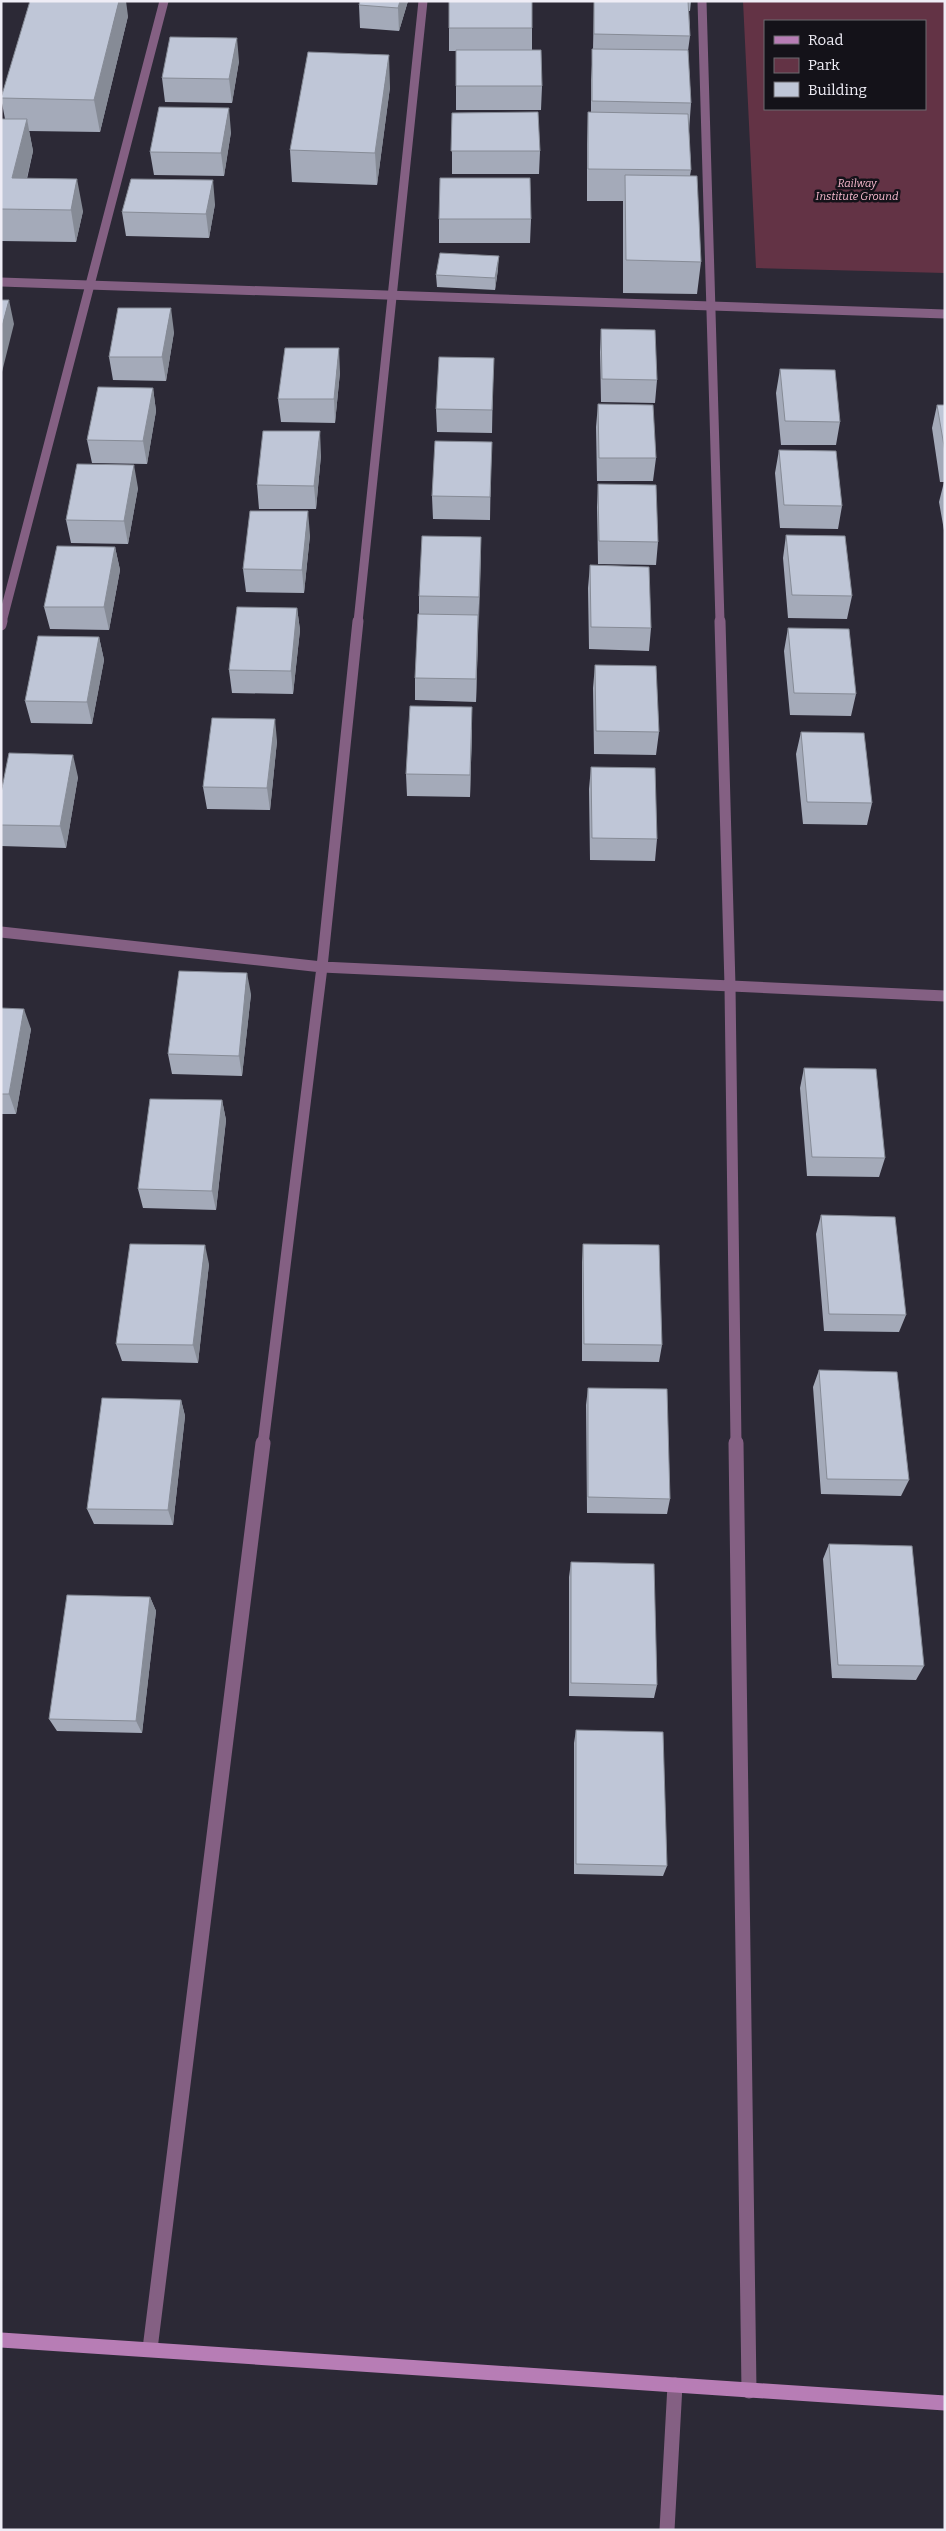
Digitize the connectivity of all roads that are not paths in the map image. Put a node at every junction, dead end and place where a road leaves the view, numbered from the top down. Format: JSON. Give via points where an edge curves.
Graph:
{"nodes":[{"id":1,"x":164,"y":1,"type":"edge"},
{"id":2,"x":423,"y":1,"type":"edge"},
{"id":3,"x":702,"y":1,"type":"edge"},
{"id":4,"x":1,"y":282,"type":"edge"},
{"id":5,"x":91,"y":285,"type":"junction"},
{"id":6,"x":394,"y":294,"type":"junction"},
{"id":7,"x":711,"y":305,"type":"junction"},
{"id":8,"x":945,"y":314,"type":"edge"},
{"id":9,"x":1,"y":625,"type":"edge"},
{"id":10,"x":1,"y":932,"type":"edge"},
{"id":11,"x":322,"y":967,"type":"junction"},
{"id":12,"x":730,"y":986,"type":"junction"},
{"id":13,"x":945,"y":996,"type":"edge"},
{"id":14,"x":1,"y":2340,"type":"edge"},
{"id":15,"x":150,"y":2349,"type":"junction"},
{"id":16,"x":675,"y":2384,"type":"junction"},
{"id":17,"x":749,"y":2391,"type":"junction"},
{"id":18,"x":945,"y":2403,"type":"edge"},
{"id":19,"x":667,"y":2530,"type":"edge"}],
"edges":[{"from":1,"to":5,"type":"street"},
{"from":2,"to":6,"type":"street"},
{"from":3,"to":7,"type":"street"},
{"from":4,"to":5,"type":"street"},
{"from":5,"to":6,"type":"street"},
{"from":5,"to":9,"type":"street"},
{"from":6,"to":7,"type":"street"},
{"from":6,"to":11,"type":"street"},
{"from":7,"to":8,"type":"street"},
{"from":7,"to":12,"type":"street"},
{"from":10,"to":11,"type":"street"},
{"from":11,"to":12,"type":"street"},
{"from":11,"to":15,"type":"street"},
{"from":12,"to":13,"type":"street"},
{"from":12,"to":17,"type":"street"},
{"from":14,"to":15,"type":"main road"},
{"from":15,"to":16,"type":"main road"},
{"from":16,"to":17,"type":"main road"},
{"from":16,"to":19,"type":"street"},
{"from":17,"to":18,"type":"main road"}]}
